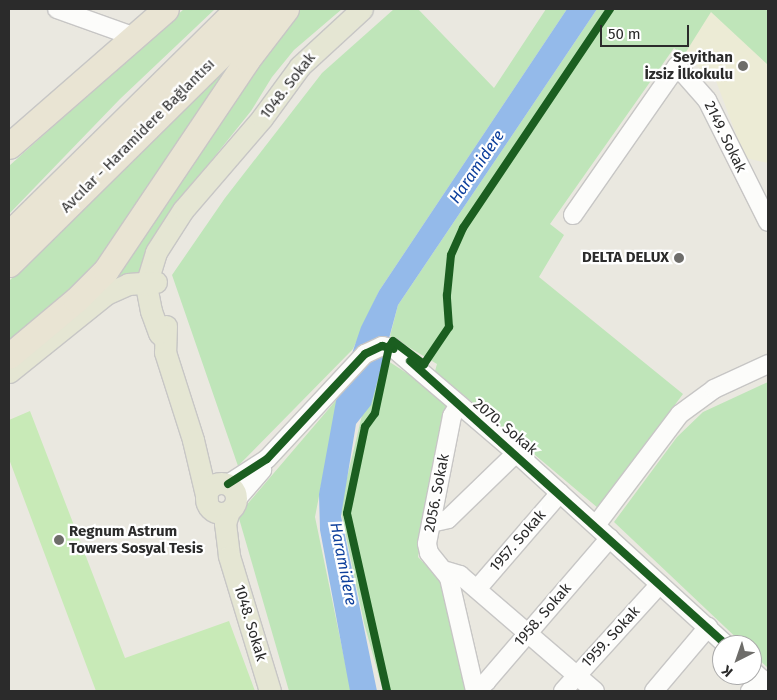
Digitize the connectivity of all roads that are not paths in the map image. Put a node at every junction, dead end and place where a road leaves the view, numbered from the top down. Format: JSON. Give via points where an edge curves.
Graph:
{"nodes":[{"id":1,"x":57,"y":9,"type":"edge"},
{"id":2,"x":166,"y":9,"type":"edge"},
{"id":3,"x":238,"y":9,"type":"edge"},
{"id":4,"x":268,"y":9,"type":"edge"},
{"id":5,"x":286,"y":9,"type":"edge"},
{"id":6,"x":362,"y":9,"type":"edge"},
{"id":7,"x":135,"y":37,"type":"junction"},
{"id":8,"x":9,"y":146,"type":"edge"},
{"id":9,"x":573,"y":215,"type":"dead end"},
{"id":10,"x":767,"y":216,"type":"edge"},
{"id":11,"x":9,"y":234,"type":"edge"},
{"id":12,"x":9,"y":264,"type":"edge"},
{"id":13,"x":151,"y":283,"type":"junction"},
{"id":14,"x":9,"y":356,"type":"edge"},
{"id":15,"x":768,"y":364,"type":"edge"},
{"id":16,"x":9,"y":372,"type":"edge"},
{"id":17,"x":458,"y":406,"type":"junction"},
{"id":18,"x":193,"y":440,"type":"junction"},
{"id":19,"x":516,"y":453,"type":"junction"},
{"id":20,"x":560,"y":492,"type":"junction"},
{"id":21,"x":228,"y":495,"type":"junction"},
{"id":22,"x":208,"y":502,"type":"junction"},
{"id":23,"x":431,"y":523,"type":"junction"},
{"id":24,"x":596,"y":525,"type":"junction"},
{"id":25,"x":610,"y":538,"type":"junction"},
{"id":26,"x":229,"y":556,"type":"junction"},
{"id":27,"x":447,"y":571,"type":"junction"},
{"id":28,"x":660,"y":584,"type":"junction"},
{"id":29,"x":477,"y":590,"type":"junction"},
{"id":30,"x":708,"y":627,"type":"junction"},
{"id":31,"x":527,"y":634,"type":"junction"},
{"id":32,"x":716,"y":635,"type":"edge"},
{"id":33,"x":576,"y":675,"type":"junction"},
{"id":34,"x":270,"y":691,"type":"edge"},
{"id":35,"x":475,"y":691,"type":"edge"},
{"id":36,"x":563,"y":691,"type":"edge"},
{"id":37,"x":595,"y":691,"type":"edge"},
{"id":38,"x":654,"y":691,"type":"edge"}],
"edges":[{"from":1,"to":7,"type":"street"},
{"from":2,"to":7,"type":"highway"},
{"from":3,"to":11,"type":"highway","name":"Avcılar - Haramidere Bağlantısı"},
{"from":4,"to":12,"type":"highway","name":"Avcılar - Haramidere Bağlantısı"},
{"from":5,"to":14,"type":"highway","via":[[256,47],[106,270],[76,300]]},
{"from":6,"to":13,"type":"main road","name":"1048. Sokak","via":[[300,66],[239,146],[183,210],[151,260]]},
{"from":7,"to":8,"type":"highway"},
{"from":9,"to":10,"type":"street","name":"2149. Sokak","via":[[677,66],[707,100]]},
{"from":13,"to":16,"type":"main road","via":[[128,284],[106,294]]},
{"from":13,"to":18,"type":"main road","via":[[156,326],[165,339],[165,352]]},
{"from":15,"to":24,"type":"street","via":[[714,389],[680,414]]},
{"from":17,"to":19,"type":"street","name":"2070. Sokak"},
{"from":17,"to":21,"type":"street","name":"2070. Sokak","via":[[406,357],[394,348],[382,346],[354,363],[267,459],[258,475]]},
{"from":17,"to":23,"type":"street","name":"2056. Sokak","via":[[452,416]]},
{"from":18,"to":21,"type":"main road","via":[[205,467]]},
{"from":18,"to":22,"type":"main road"},
{"from":19,"to":20,"type":"street","name":"2070. Sokak"},
{"from":19,"to":23,"type":"street","via":[[448,519]]},
{"from":20,"to":24,"type":"street","name":"2070. Sokak"},
{"from":20,"to":29,"type":"street","name":"1957. Sokak"},
{"from":21,"to":22,"type":"main road","via":[[216,512]]},
{"from":21,"to":26,"type":"main road","via":[[225,523]]},
{"from":22,"to":26,"type":"main road"},
{"from":23,"to":27,"type":"street","name":"2056. Sokak","via":[[429,553]]},
{"from":24,"to":25,"type":"street","name":"2070. Sokak"},
{"from":25,"to":28,"type":"street","name":"2070. Sokak"},
{"from":25,"to":31,"type":"street","name":"1958. Sokak"},
{"from":26,"to":34,"type":"main road","name":"1048. Sokak"},
{"from":27,"to":29,"type":"street","name":"2056. Sokak","via":[[455,572]]},
{"from":27,"to":35,"type":"street"},
{"from":28,"to":30,"type":"street","name":"2070. Sokak"},
{"from":28,"to":33,"type":"street","name":"1959. Sokak"},
{"from":29,"to":31,"type":"street","name":"2056. Sokak"},
{"from":30,"to":32,"type":"street","name":"2070. Sokak"},
{"from":30,"to":38,"type":"street"},
{"from":31,"to":33,"type":"street","name":"2056. Sokak"},
{"from":31,"to":35,"type":"street","name":"1958. Sokak"},
{"from":33,"to":36,"type":"street","name":"1959. Sokak"},
{"from":33,"to":37,"type":"street","name":"2056. Sokak"}]}
